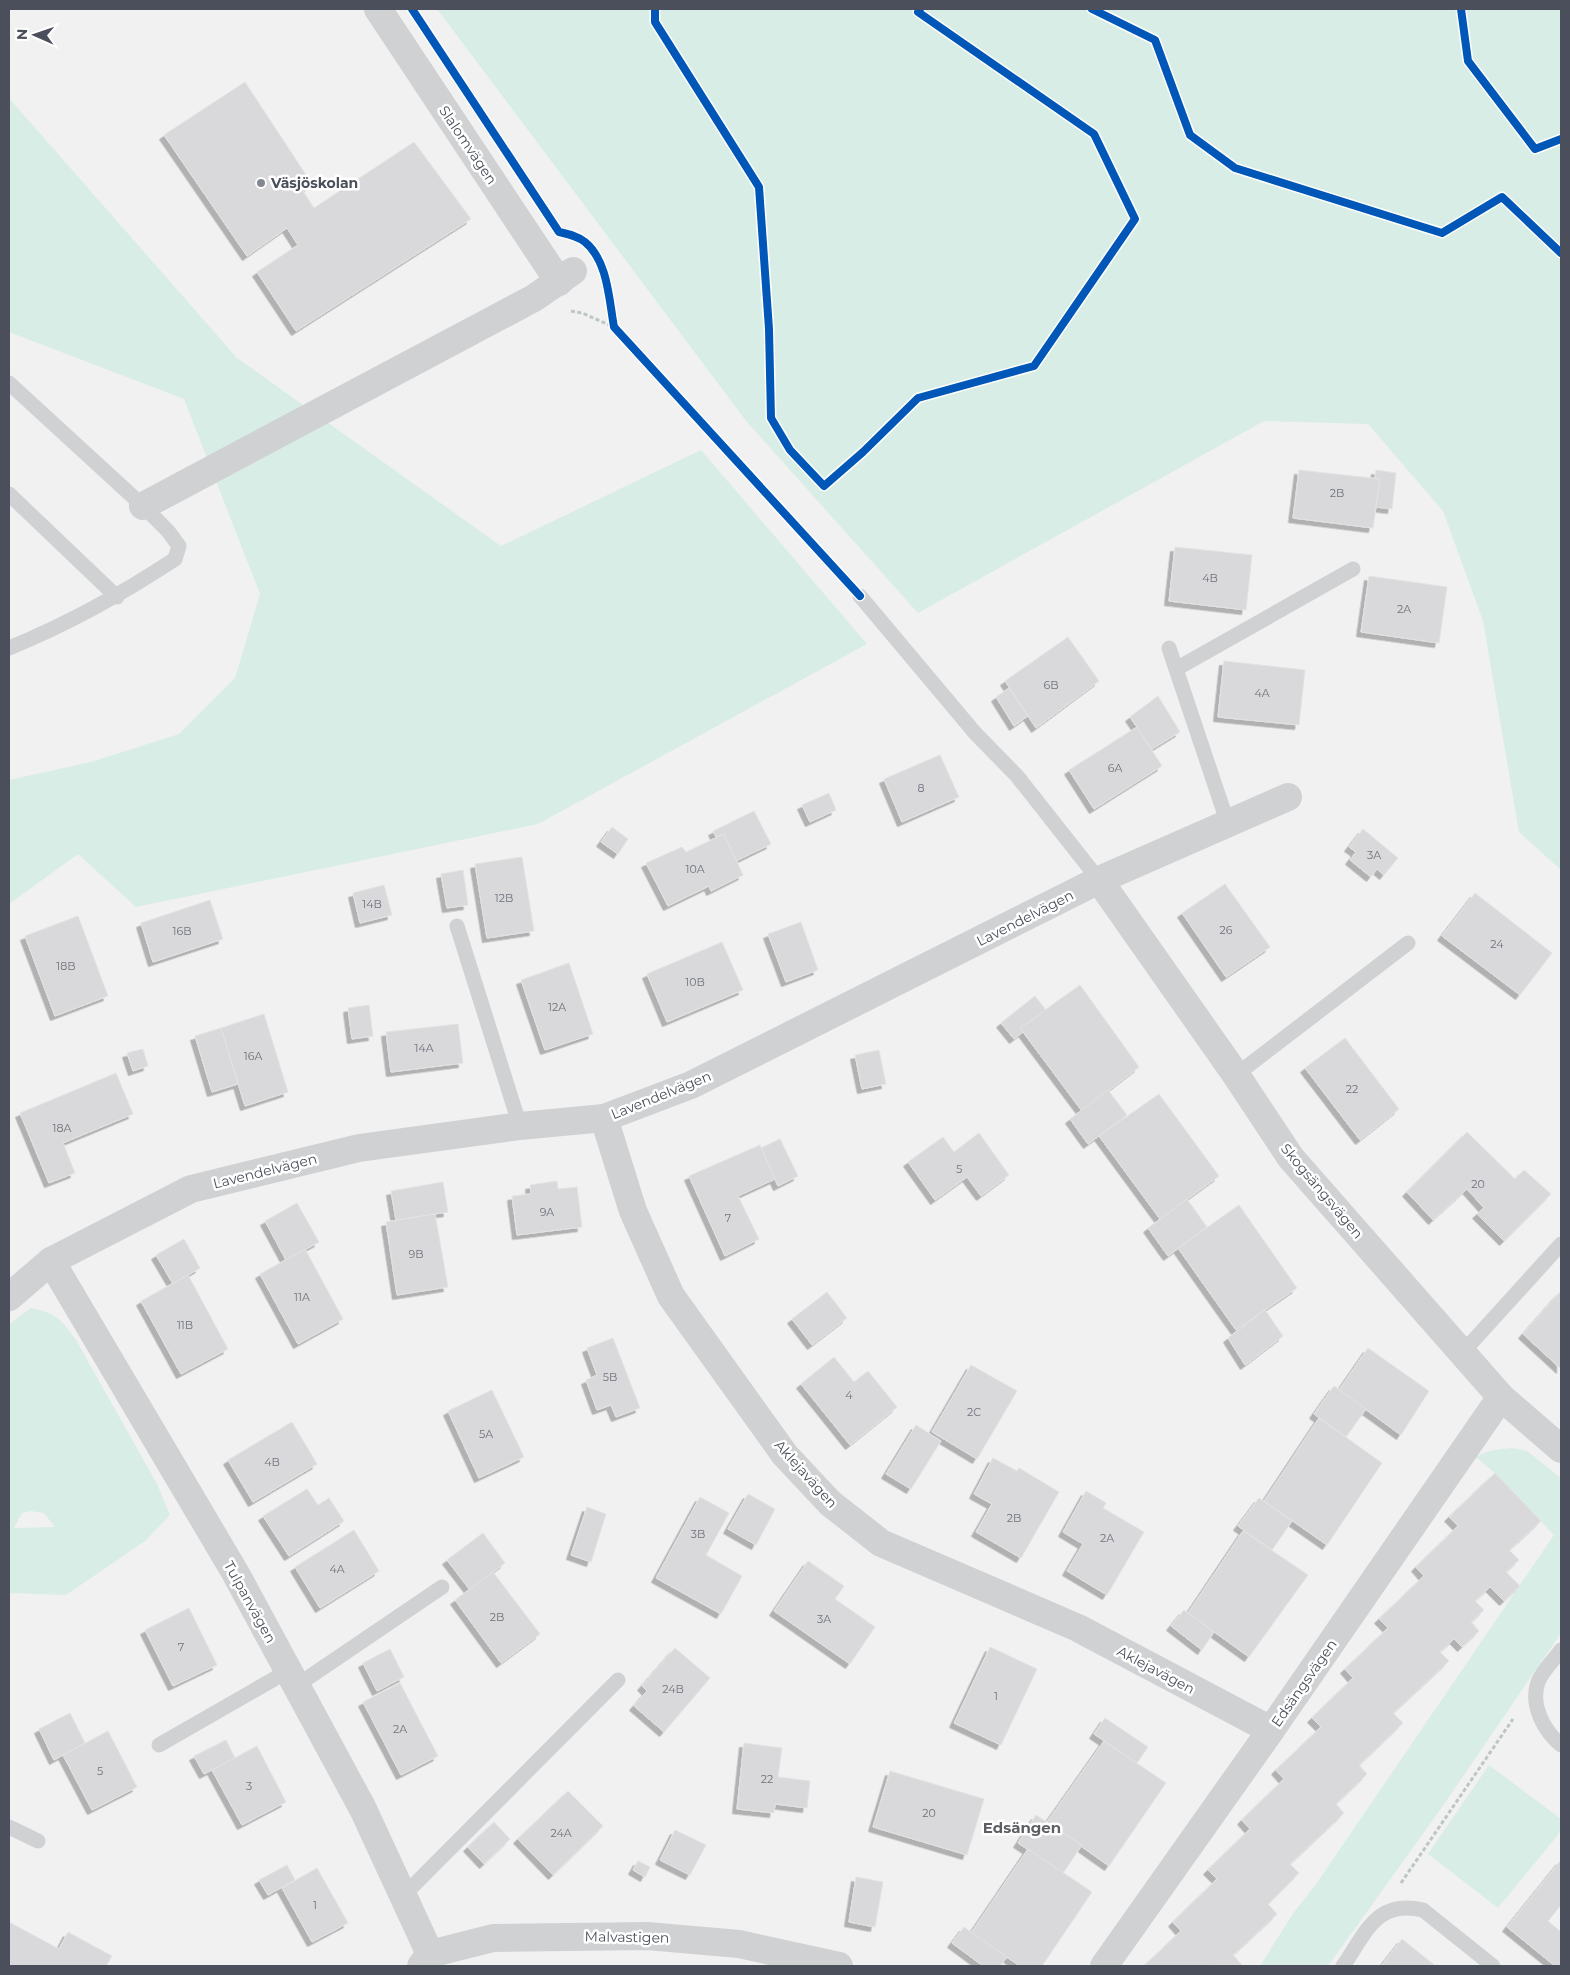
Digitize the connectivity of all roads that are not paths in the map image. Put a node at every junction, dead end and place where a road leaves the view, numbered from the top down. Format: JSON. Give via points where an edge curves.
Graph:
{"nodes":[{"id":1,"x":378,"y":9,"type":"edge"},
{"id":2,"x":9,"y":383,"type":"edge"},
{"id":3,"x":9,"y":494,"type":"edge"},
{"id":4,"x":143,"y":506,"type":"junction"},
{"id":5,"x":1354,"y":569,"type":"dead end"},
{"id":6,"x":860,"y":596,"type":"dead end"},
{"id":7,"x":118,"y":597,"type":"junction"},
{"id":8,"x":9,"y":648,"type":"edge"},
{"id":9,"x":1169,"y":648,"type":"dead end"},
{"id":10,"x":1176,"y":669,"type":"junction"},
{"id":11,"x":1288,"y":797,"type":"dead end"},
{"id":12,"x":1228,"y":824,"type":"junction"},
{"id":13,"x":1099,"y":880,"type":"junction"},
{"id":14,"x":457,"y":926,"type":"dead end"},
{"id":15,"x":1408,"y":944,"type":"dead end"},
{"id":16,"x":1236,"y":1075,"type":"junction"},
{"id":17,"x":604,"y":1118,"type":"junction"},
{"id":18,"x":520,"y":1126,"type":"junction"},
{"id":19,"x":1561,"y":1244,"type":"edge"},
{"id":20,"x":51,"y":1261,"type":"junction"},
{"id":21,"x":9,"y":1297,"type":"edge"},
{"id":22,"x":1463,"y":1352,"type":"junction"},
{"id":23,"x":1502,"y":1397,"type":"junction"},
{"id":24,"x":1561,"y":1449,"type":"edge"},
{"id":25,"x":442,"y":1587,"type":"dead end"},
{"id":26,"x":1561,"y":1650,"type":"edge"},
{"id":27,"x":292,"y":1678,"type":"junction"},
{"id":28,"x":618,"y":1680,"type":"dead end"},
{"id":29,"x":1271,"y":1730,"type":"junction"},
{"id":30,"x":159,"y":1745,"type":"dead end"},
{"id":31,"x":1561,"y":1745,"type":"edge"},
{"id":32,"x":9,"y":1827,"type":"edge"},
{"id":33,"x":38,"y":1841,"type":"dead end"},
{"id":34,"x":403,"y":1896,"type":"junction"},
{"id":35,"x":426,"y":1960,"type":"edge"},
{"id":36,"x":839,"y":1966,"type":"edge"},
{"id":37,"x":1104,"y":1966,"type":"edge"},
{"id":38,"x":1344,"y":1966,"type":"edge"},
{"id":39,"x":1493,"y":1966,"type":"edge"}],
"edges":[{"from":1,"to":4,"type":"street","name":"Slalomvägen","via":[[566,276],[525,303]]},
{"from":2,"to":4,"type":"lane"},
{"from":3,"to":7,"type":"lane"},
{"from":4,"to":7,"type":"lane","via":[[179,546],[175,559]]},
{"from":5,"to":10,"type":"lane"},
{"from":6,"to":13,"type":"lane","via":[[975,733],[1017,776]]},
{"from":7,"to":8,"type":"lane"},
{"from":9,"to":10,"type":"lane"},
{"from":10,"to":12,"type":"lane"},
{"from":11,"to":12,"type":"street","name":"Lavendelvägen"},
{"from":12,"to":13,"type":"street","name":"Lavendelvägen"},
{"from":13,"to":16,"type":"street","name":"Skogsängsvägen"},
{"from":13,"to":17,"type":"street","name":"Lavendelvägen","via":[[691,1085]]},
{"from":14,"to":18,"type":"lane"},
{"from":15,"to":16,"type":"lane"},
{"from":16,"to":22,"type":"street","name":"Skogsängsvägen","via":[[1291,1158]]},
{"from":17,"to":18,"type":"street","name":"Lavendelvägen"},
{"from":17,"to":29,"type":"street","name":"Aklejavägen","via":[[632,1211],[671,1296],[785,1454],[830,1503],[881,1543],[1078,1628]]},
{"from":18,"to":20,"type":"street","name":"Lavendelvägen","via":[[359,1148],[191,1189]]},
{"from":19,"to":22,"type":"lane"},
{"from":20,"to":21,"type":"street","name":"Lavendelvägen"},
{"from":20,"to":27,"type":"street","name":"Tulpanvägen","via":[[236,1574]]},
{"from":22,"to":23,"type":"street","name":"Skogsängsvägen"},
{"from":23,"to":24,"type":"street","name":"Skogsängsvägen"},
{"from":23,"to":29,"type":"street","name":"Edsängsvägen"},
{"from":25,"to":27,"type":"lane"},
{"from":26,"to":31,"type":"lane","via":[[1538,1682],[1536,1703],[1542,1722]]},
{"from":27,"to":30,"type":"lane"},
{"from":27,"to":34,"type":"street","name":"Tulpanvägen","via":[[363,1809]]},
{"from":28,"to":34,"type":"lane"},
{"from":29,"to":37,"type":"street","name":"Edsängsvägen"},
{"from":32,"to":33,"type":"lane"},
{"from":34,"to":35,"type":"street","name":"Tulpanvägen"},
{"from":35,"to":36,"type":"street","name":"Malvastigen","via":[[493,1938],[647,1936],[739,1944]]},
{"from":38,"to":39,"type":"lane","via":[[1379,1914],[1393,1908],[1411,1907],[1423,1910]]}]}
